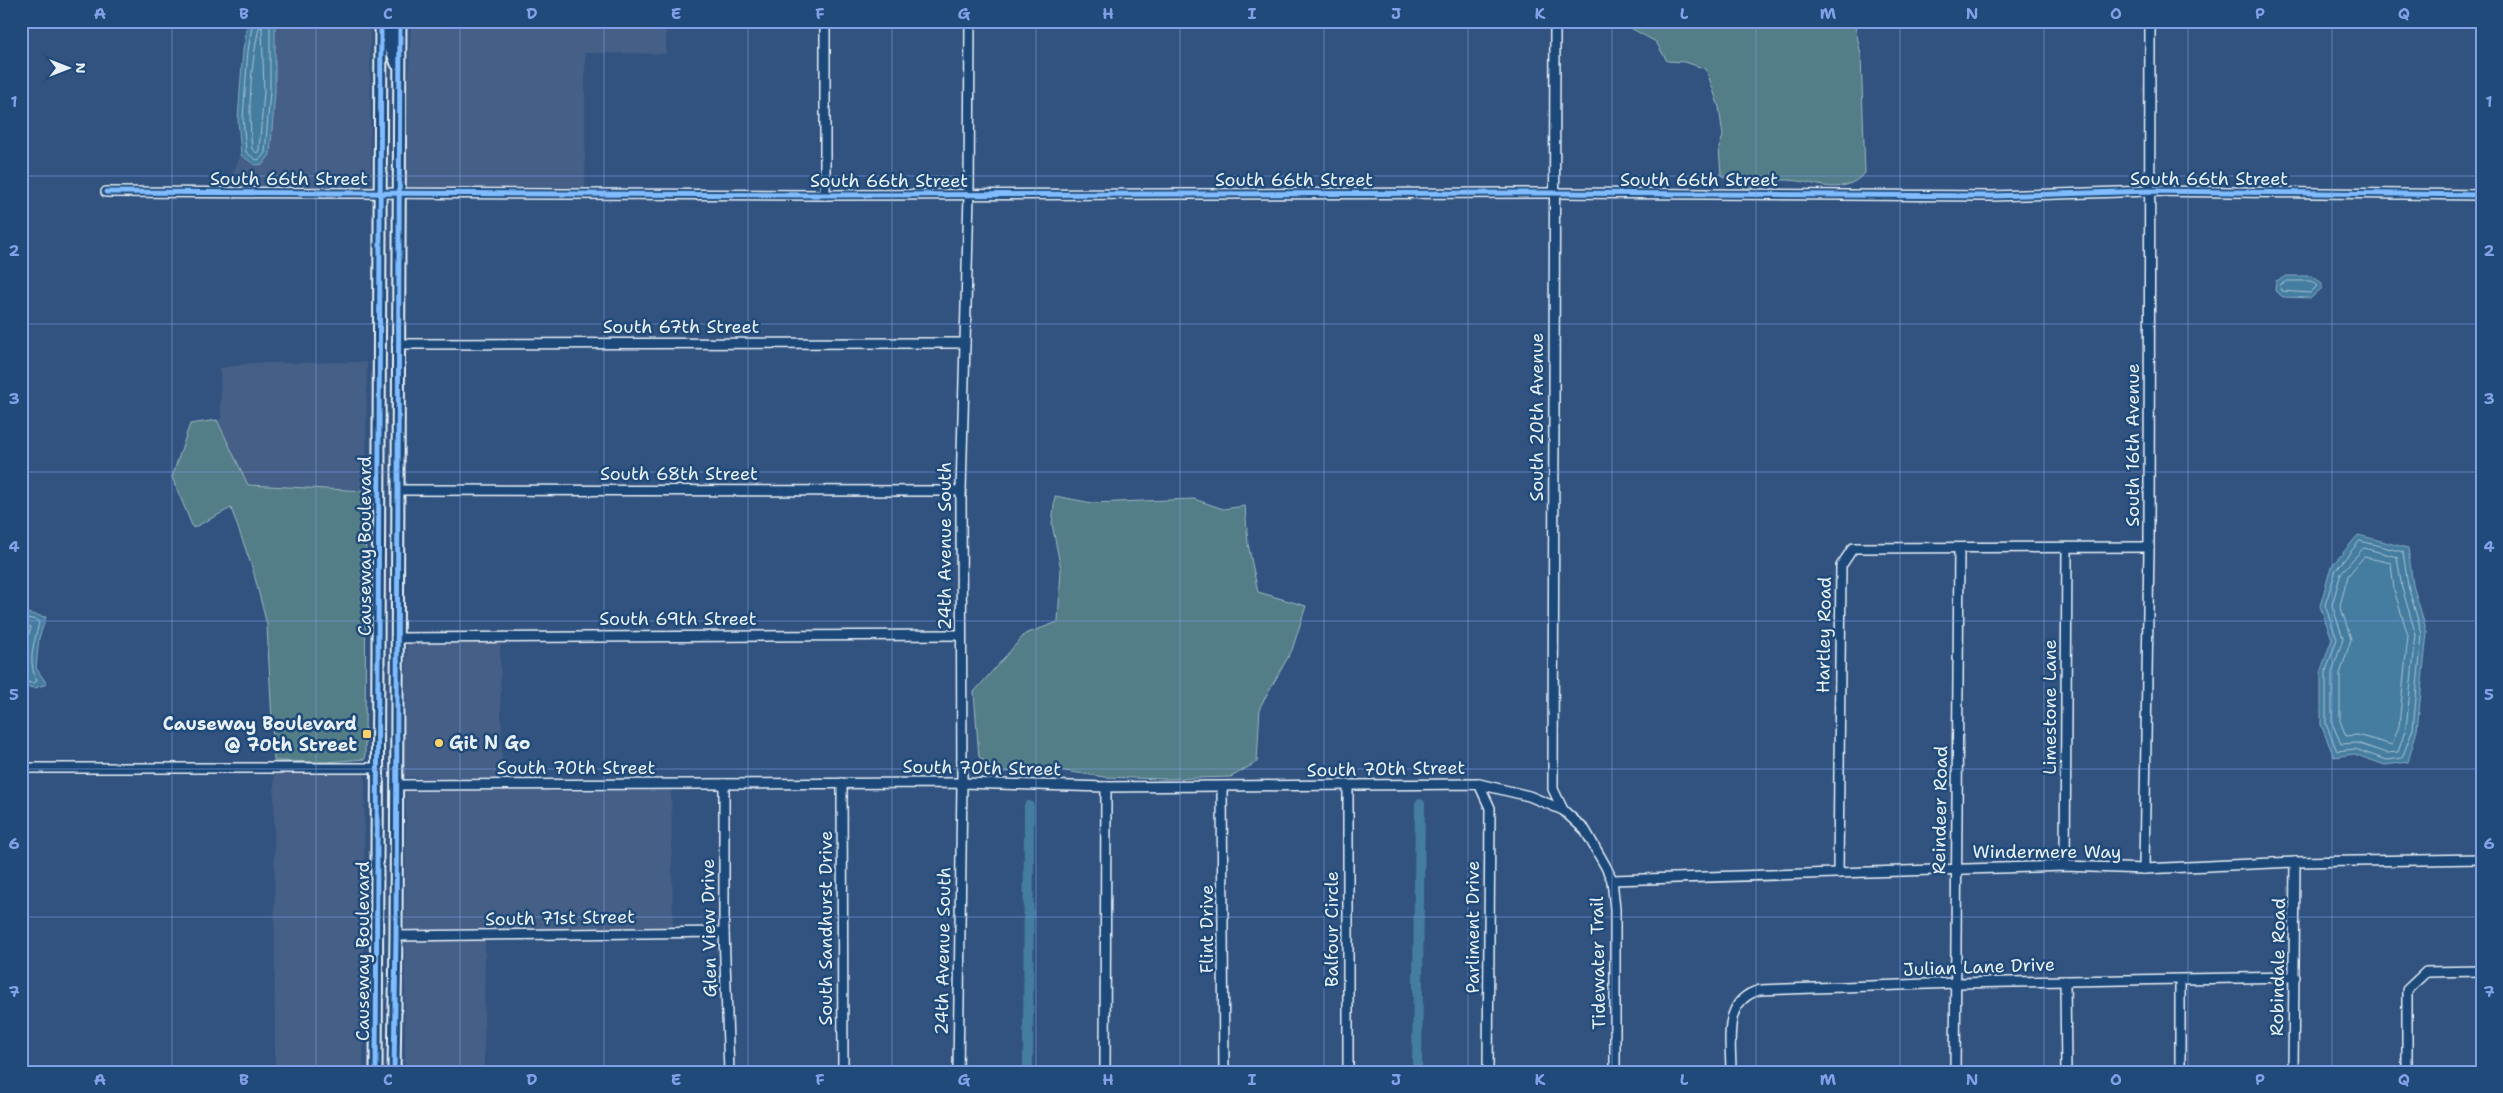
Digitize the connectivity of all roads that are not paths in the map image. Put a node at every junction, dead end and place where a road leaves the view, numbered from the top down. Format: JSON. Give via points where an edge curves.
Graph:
{"nodes":[{"id":1,"x":381,"y":21,"type":"edge"},
{"id":2,"x":390,"y":21,"type":"edge"},
{"id":3,"x":400,"y":21,"type":"edge"},
{"id":4,"x":825,"y":21,"type":"edge"},
{"id":5,"x":970,"y":21,"type":"edge"},
{"id":6,"x":1555,"y":21,"type":"edge"},
{"id":7,"x":2150,"y":21,"type":"edge"},
{"id":8,"x":399,"y":70,"type":"junction"},
{"id":9,"x":2150,"y":191,"type":"junction"},
{"id":10,"x":106,"y":192,"type":"dead end"},
{"id":11,"x":1553,"y":193,"type":"junction"},
{"id":12,"x":380,"y":194,"type":"junction"},
{"id":13,"x":398,"y":194,"type":"junction"},
{"id":14,"x":969,"y":194,"type":"junction"},
{"id":15,"x":825,"y":195,"type":"junction"},
{"id":16,"x":2482,"y":195,"type":"edge"},
{"id":17,"x":965,"y":343,"type":"junction"},
{"id":18,"x":397,"y":344,"type":"junction"},
{"id":19,"x":397,"y":490,"type":"junction"},
{"id":20,"x":961,"y":491,"type":"junction"},
{"id":21,"x":2149,"y":547,"type":"junction"},
{"id":22,"x":1959,"y":548,"type":"junction"},
{"id":23,"x":2067,"y":548,"type":"junction"},
{"id":24,"x":961,"y":635,"type":"junction"},
{"id":25,"x":396,"y":638,"type":"junction"},
{"id":26,"x":21,"y":768,"type":"edge"},
{"id":27,"x":378,"y":768,"type":"junction"},
{"id":28,"x":396,"y":768,"type":"junction"},
{"id":29,"x":842,"y":783,"type":"junction"},
{"id":30,"x":962,"y":783,"type":"junction"},
{"id":31,"x":724,"y":784,"type":"junction"},
{"id":32,"x":1479,"y":784,"type":"junction"},
{"id":33,"x":377,"y":785,"type":"junction"},
{"id":34,"x":396,"y":785,"type":"junction"},
{"id":35,"x":1348,"y":786,"type":"junction"},
{"id":36,"x":1106,"y":787,"type":"junction"},
{"id":37,"x":1222,"y":787,"type":"junction"},
{"id":38,"x":1563,"y":810,"type":"junction"},
{"id":39,"x":2482,"y":859,"type":"edge"},
{"id":40,"x":2295,"y":862,"type":"junction"},
{"id":41,"x":2065,"y":866,"type":"junction"},
{"id":42,"x":1956,"y":869,"type":"junction"},
{"id":43,"x":2144,"y":869,"type":"junction"},
{"id":44,"x":1838,"y":873,"type":"junction"},
{"id":45,"x":1612,"y":880,"type":"junction"},
{"id":46,"x":724,"y":932,"type":"junction"},
{"id":47,"x":396,"y":936,"type":"junction"},
{"id":48,"x":2482,"y":971,"type":"edge"},
{"id":49,"x":2295,"y":977,"type":"junction"},
{"id":50,"x":2180,"y":980,"type":"junction"},
{"id":51,"x":2065,"y":981,"type":"junction"},
{"id":52,"x":1956,"y":983,"type":"junction"},
{"id":53,"x":376,"y":1072,"type":"edge"},
{"id":54,"x":394,"y":1072,"type":"edge"},
{"id":55,"x":729,"y":1072,"type":"edge"},
{"id":56,"x":843,"y":1072,"type":"edge"},
{"id":57,"x":958,"y":1072,"type":"edge"},
{"id":58,"x":1105,"y":1072,"type":"edge"},
{"id":59,"x":1224,"y":1072,"type":"edge"},
{"id":60,"x":1348,"y":1072,"type":"edge"},
{"id":61,"x":1488,"y":1072,"type":"edge"},
{"id":62,"x":1615,"y":1072,"type":"edge"},
{"id":63,"x":1731,"y":1072,"type":"edge"},
{"id":64,"x":1955,"y":1072,"type":"edge"},
{"id":65,"x":2066,"y":1072,"type":"edge"},
{"id":66,"x":2180,"y":1072,"type":"edge"},
{"id":67,"x":2293,"y":1072,"type":"edge"},
{"id":68,"x":2407,"y":1072,"type":"edge"}],
"edges":[{"from":1,"to":12,"type":"main road","name":"Causeway Boulevard"},
{"from":2,"to":8,"type":"main road","via":[[390,45]]},
{"from":3,"to":8,"type":"main road","name":"Causeway Boulevard"},
{"from":4,"to":15,"type":"street"},
{"from":5,"to":14,"type":"street","name":"24th Avenue South"},
{"from":6,"to":11,"type":"street","name":"South 20th Avenue"},
{"from":7,"to":9,"type":"street","name":"South 16th Avenue"},
{"from":8,"to":13,"type":"main road","name":"Causeway Boulevard"},
{"from":9,"to":11,"type":"street","name":"South 66th Street","via":[[1992,196]]},
{"from":9,"to":16,"type":"street","name":"South 66th Street"},
{"from":9,"to":21,"type":"street","name":"South 16th Avenue"},
{"from":10,"to":12,"type":"street","name":"South 66th Street"},
{"from":11,"to":14,"type":"street","name":"South 66th Street"},
{"from":11,"to":38,"type":"street","name":"South 20th Avenue","via":[[1553,788]]},
{"from":12,"to":13,"type":"street","name":"South 66th Street"},
{"from":12,"to":27,"type":"main road","name":"Causeway Boulevard"},
{"from":13,"to":15,"type":"street","name":"South 66th Street"},
{"from":13,"to":18,"type":"main road","name":"Causeway Boulevard"},
{"from":14,"to":15,"type":"street","name":"South 66th Street"},
{"from":14,"to":17,"type":"street","name":"24th Avenue South"},
{"from":17,"to":18,"type":"street","name":"South 67th Street"},
{"from":17,"to":20,"type":"street","name":"24th Avenue South"},
{"from":18,"to":19,"type":"main road","name":"Causeway Boulevard"},
{"from":19,"to":20,"type":"street","name":"South 68th Street"},
{"from":19,"to":25,"type":"main road","name":"Causeway Boulevard"},
{"from":20,"to":24,"type":"street","name":"24th Avenue South"},
{"from":21,"to":23,"type":"street","name":"Hartley Road"},
{"from":21,"to":43,"type":"street","name":"South 16th Avenue"},
{"from":22,"to":23,"type":"street","name":"Hartley Road"},
{"from":22,"to":42,"type":"street","name":"Reindeer Road"},
{"from":22,"to":44,"type":"street","name":"Hartley Road","via":[[1853,548],[1841,566]]},
{"from":23,"to":41,"type":"street","name":"Limestone Lane"},
{"from":24,"to":25,"type":"street","name":"South 69th Street"},
{"from":24,"to":30,"type":"street","name":"24th Avenue South"},
{"from":25,"to":28,"type":"main road","name":"Causeway Boulevard"},
{"from":26,"to":27,"type":"street"},
{"from":27,"to":28,"type":"main road"},
{"from":27,"to":33,"type":"main road","name":"Causeway Boulevard"},
{"from":28,"to":34,"type":"main road","name":"Causeway Boulevard"},
{"from":29,"to":30,"type":"street","name":"South 70th Street"},
{"from":29,"to":31,"type":"street","name":"South 70th Street"},
{"from":29,"to":56,"type":"street","name":"South Sandhurst Drive"},
{"from":30,"to":36,"type":"street","name":"South 70th Street"},
{"from":30,"to":57,"type":"street","name":"24th Avenue South"},
{"from":31,"to":34,"type":"street","name":"South 70th Street"},
{"from":31,"to":46,"type":"street","name":"Glen View Drive"},
{"from":32,"to":35,"type":"street","name":"South 70th Street"},
{"from":32,"to":38,"type":"street","name":"South 70th Street","via":[[1529,796]]},
{"from":32,"to":61,"type":"street","name":"Parliment Drive","via":[[1490,808]]},
{"from":33,"to":34,"type":"main road"},
{"from":33,"to":53,"type":"main road","name":"Causeway Boulevard"},
{"from":34,"to":47,"type":"main road","name":"Causeway Boulevard"},
{"from":35,"to":37,"type":"street","name":"South 70th Street"},
{"from":35,"to":60,"type":"street","name":"Balfour Circle"},
{"from":36,"to":37,"type":"street","name":"South 70th Street"},
{"from":36,"to":58,"type":"street"},
{"from":37,"to":59,"type":"street","name":"Flint Drive"},
{"from":38,"to":45,"type":"street","name":"Tidewater Trail","via":[[1585,830]]},
{"from":39,"to":40,"type":"street","name":"Windermere Way"},
{"from":40,"to":43,"type":"street","name":"Windermere Way"},
{"from":40,"to":49,"type":"street","name":"Robindale Road"},
{"from":41,"to":42,"type":"street","name":"Windermere Way"},
{"from":41,"to":43,"type":"street","name":"Windermere Way"},
{"from":42,"to":44,"type":"street","name":"Windermere Way"},
{"from":42,"to":52,"type":"street","name":"Reindeer Road"},
{"from":44,"to":45,"type":"street","name":"Windermere Way"},
{"from":45,"to":62,"type":"street","name":"Tidewater Trail","via":[[1615,909]]},
{"from":46,"to":47,"type":"street","name":"South 71st Street"},
{"from":46,"to":55,"type":"street","name":"Glen View Drive"},
{"from":47,"to":54,"type":"main road","name":"Causeway Boulevard"},
{"from":48,"to":68,"type":"street","via":[[2426,972],[2407,990]]},
{"from":49,"to":50,"type":"street","name":"Julian Lane Drive"},
{"from":49,"to":67,"type":"street","name":"Robindale Road"},
{"from":50,"to":51,"type":"street","name":"Julian Lane Drive"},
{"from":50,"to":66,"type":"street"},
{"from":51,"to":52,"type":"street","name":"Julian Lane Drive"},
{"from":51,"to":65,"type":"street"},
{"from":52,"to":63,"type":"street","name":"Julian Lane Drive","via":[[1766,989],[1749,993],[1738,1001],[1733,1013]]},
{"from":52,"to":64,"type":"street","name":"Reindeer Road"}]}
